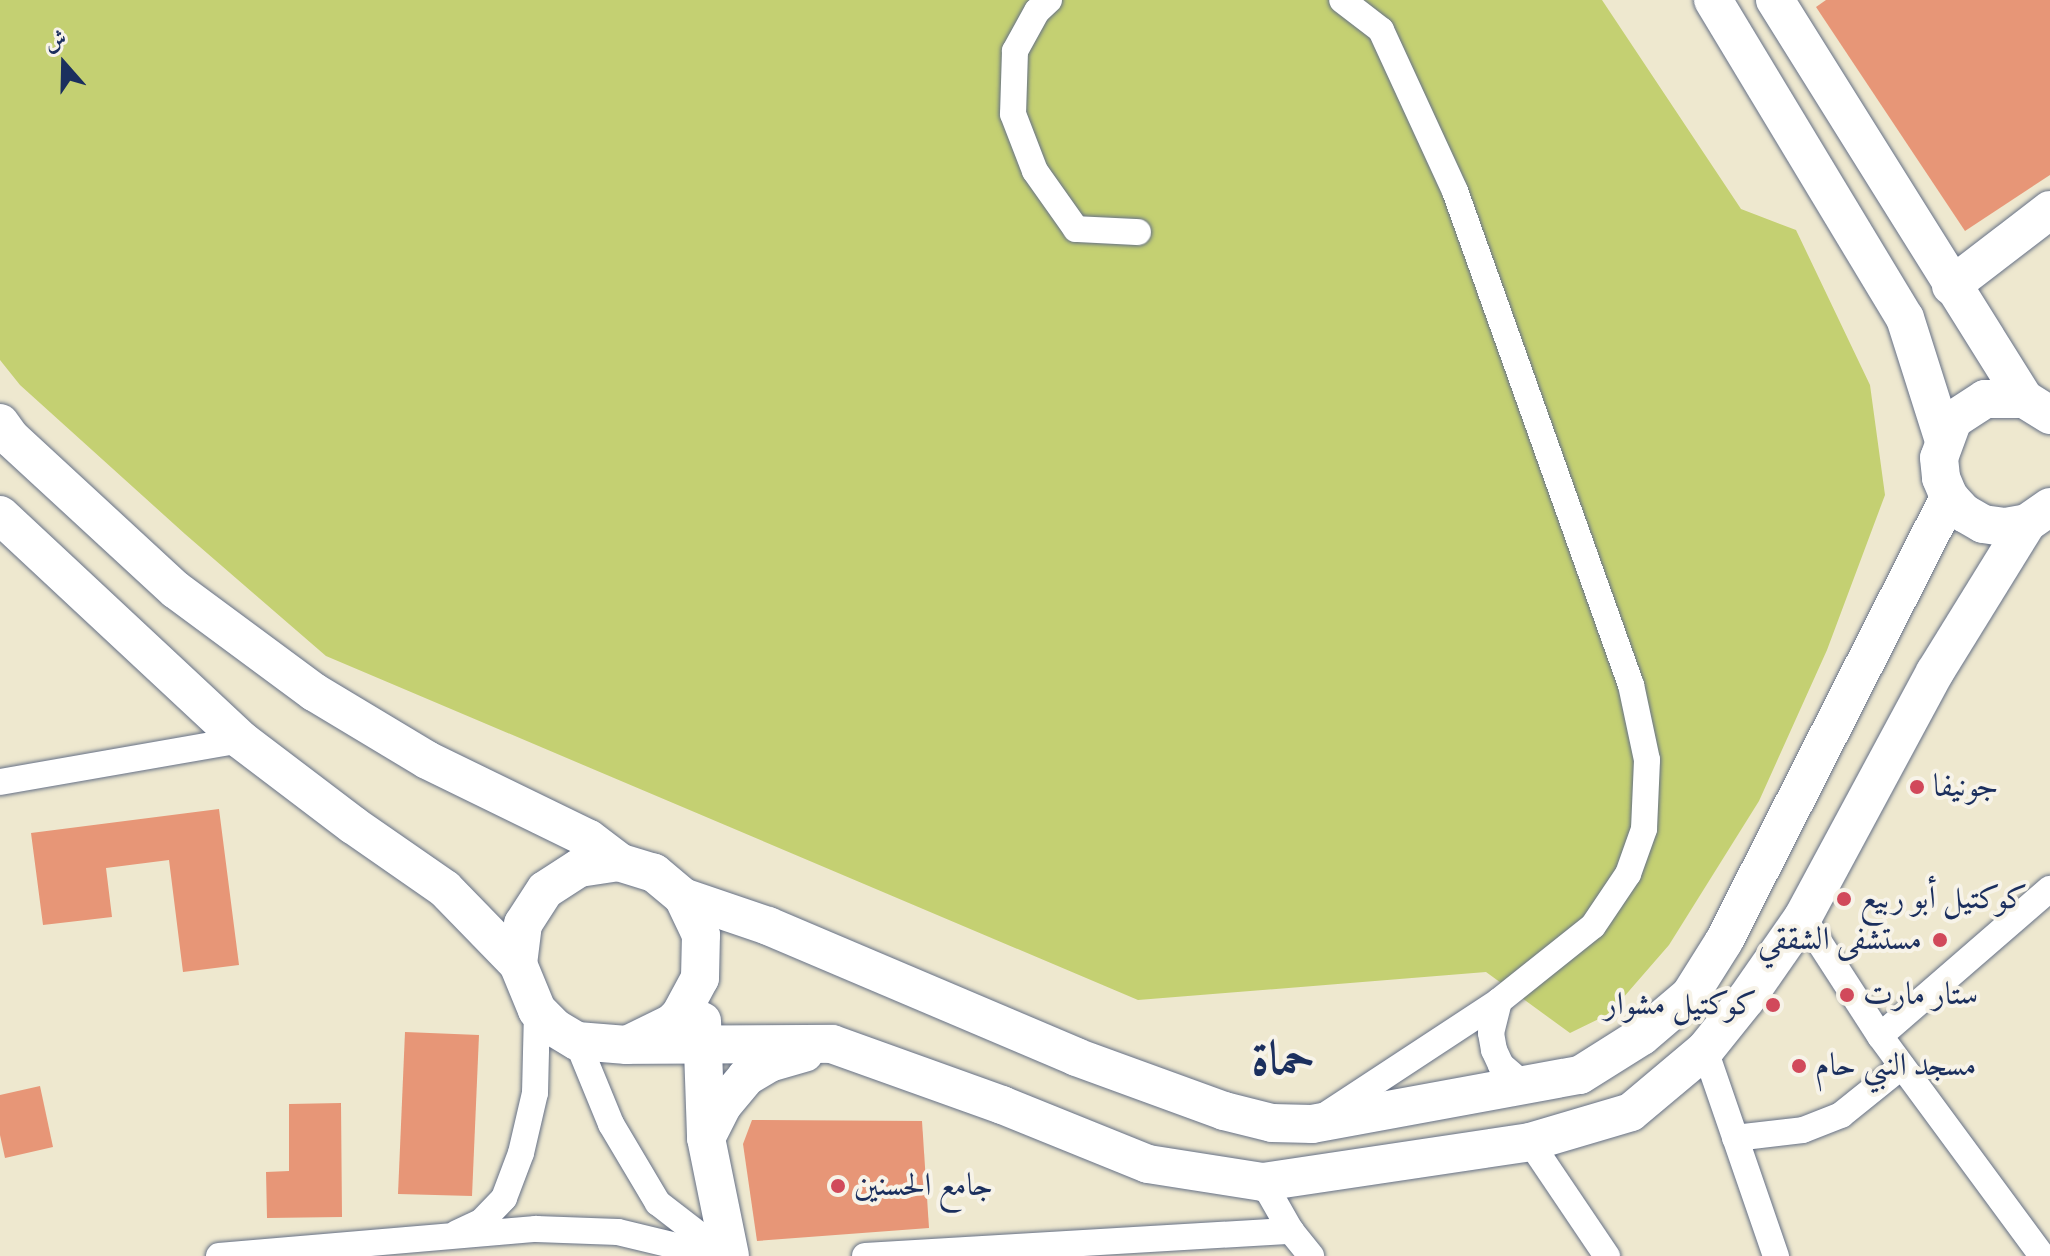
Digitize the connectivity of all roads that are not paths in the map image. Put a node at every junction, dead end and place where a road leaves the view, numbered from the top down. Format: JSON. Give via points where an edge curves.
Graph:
{"nodes":[{"id":1,"x":1049,"y":0,"type":"edge"},
{"id":2,"x":1342,"y":0,"type":"edge"},
{"id":3,"x":1713,"y":0,"type":"edge"},
{"id":4,"x":1775,"y":0,"type":"edge"},
{"id":5,"x":2050,"y":210,"type":"edge"},
{"id":6,"x":1138,"y":232,"type":"dead end"},
{"id":7,"x":1951,"y":286,"type":"junction"},
{"id":8,"x":2043,"y":409,"type":"edge"},
{"id":9,"x":0,"y":423,"type":"edge"},
{"id":10,"x":1943,"y":438,"type":"junction"},
{"id":11,"x":1949,"y":497,"type":"junction"},
{"id":12,"x":0,"y":515,"type":"edge"},
{"id":13,"x":2039,"y":515,"type":"edge"},
{"id":14,"x":241,"y":740,"type":"junction"},
{"id":15,"x":0,"y":782,"type":"edge"},
{"id":16,"x":619,"y":862,"type":"junction"},
{"id":17,"x":2050,"y":889,"type":"edge"},
{"id":18,"x":683,"y":897,"type":"junction"},
{"id":19,"x":1803,"y":917,"type":"junction"},
{"id":20,"x":518,"y":964,"type":"junction"},
{"id":21,"x":700,"y":978,"type":"junction"},
{"id":22,"x":1499,"y":1001,"type":"junction"},
{"id":23,"x":537,"y":1010,"type":"junction"},
{"id":24,"x":1880,"y":1036,"type":"junction"},
{"id":25,"x":577,"y":1041,"type":"junction"},
{"id":26,"x":832,"y":1044,"type":"junction"},
{"id":27,"x":627,"y":1045,"type":"junction"},
{"id":28,"x":703,"y":1045,"type":"junction"},
{"id":29,"x":1705,"y":1050,"type":"junction"},
{"id":30,"x":1902,"y":1066,"type":"junction"},
{"id":31,"x":1526,"y":1087,"type":"junction"},
{"id":32,"x":1312,"y":1124,"type":"junction"},
{"id":33,"x":706,"y":1138,"type":"junction"},
{"id":34,"x":1735,"y":1138,"type":"junction"},
{"id":35,"x":1530,"y":1142,"type":"junction"},
{"id":36,"x":1263,"y":1182,"type":"junction"},
{"id":37,"x":1291,"y":1231,"type":"junction"},
{"id":38,"x":443,"y":1239,"type":"junction"},
{"id":39,"x":219,"y":1256,"type":"edge"},
{"id":40,"x":718,"y":1256,"type":"edge"},
{"id":41,"x":729,"y":1256,"type":"edge"},
{"id":42,"x":865,"y":1256,"type":"edge"},
{"id":43,"x":1311,"y":1256,"type":"edge"},
{"id":44,"x":1607,"y":1256,"type":"edge"},
{"id":45,"x":1776,"y":1256,"type":"edge"},
{"id":46,"x":2042,"y":1256,"type":"edge"}],
"edges":[{"from":1,"to":6,"type":"street","via":[[1015,51],[1013,114],[1035,171],[1076,229]]},
{"from":2,"to":22,"type":"street","via":[[1381,30],[1455,191],[1631,685],[1647,760],[1644,829],[1628,874],[1593,926]]},
{"from":3,"to":10,"type":"main road","via":[[1905,318]]},
{"from":4,"to":7,"type":"main road"},
{"from":5,"to":7,"type":"main road"},
{"from":7,"to":8,"type":"main road"},
{"from":8,"to":10,"type":"main road","via":[[2005,396],[1985,399],[1953,420]]},
{"from":9,"to":16,"type":"main road","via":[[176,590],[314,692],[439,767],[589,839]]},
{"from":10,"to":11,"type":"main road","via":[[1941,478]]},
{"from":11,"to":13,"type":"main road","via":[[1983,524],[2005,527]]},
{"from":11,"to":31,"type":"main road","via":[[1759,875],[1690,995],[1642,1036],[1580,1075]]},
{"from":12,"to":14,"type":"main road"},
{"from":13,"to":19,"type":"main road","via":[[1935,672]]},
{"from":14,"to":15,"type":"street"},
{"from":14,"to":20,"type":"main road","via":[[445,889]]},
{"from":16,"to":18,"type":"main road","via":[[654,873]]},
{"from":16,"to":20,"type":"main road","via":[[579,868],[545,890],[523,924]]},
{"from":17,"to":24,"type":"street"},
{"from":18,"to":21,"type":"main road","via":[[701,935]]},
{"from":18,"to":32,"type":"main road","via":[[768,926],[1076,1057],[1224,1111],[1272,1123]]},
{"from":19,"to":24,"type":"street"},
{"from":19,"to":29,"type":"main road"},
{"from":20,"to":23,"type":"main road"},
{"from":21,"to":27,"type":"main road","via":[[672,1023]]},
{"from":21,"to":28,"type":"main road"},
{"from":22,"to":31,"type":"street","via":[[1491,1033],[1494,1050],[1501,1065]]},
{"from":22,"to":32,"type":"street"},
{"from":23,"to":25,"type":"main road"},
{"from":23,"to":38,"type":"street","via":[[535,1093],[504,1198],[481,1222]]},
{"from":24,"to":30,"type":"street"},
{"from":25,"to":27,"type":"main road"},
{"from":25,"to":41,"type":"street","via":[[611,1124],[658,1203]]},
{"from":26,"to":28,"type":"main road"},
{"from":26,"to":33,"type":"main road","via":[[769,1063],[746,1077],[722,1106]]},
{"from":26,"to":36,"type":"main road","via":[[1148,1164]]},
{"from":27,"to":28,"type":"main road"},
{"from":28,"to":33,"type":"main road"},
{"from":29,"to":34,"type":"street"},
{"from":29,"to":35,"type":"main road","via":[[1631,1112]]},
{"from":30,"to":34,"type":"street","via":[[1841,1115],[1803,1130]]},
{"from":30,"to":46,"type":"street"},
{"from":31,"to":32,"type":"main road"},
{"from":33,"to":41,"type":"main road"},
{"from":34,"to":45,"type":"street"},
{"from":35,"to":36,"type":"main road"},
{"from":35,"to":44,"type":"street"},
{"from":36,"to":37,"type":"street"},
{"from":37,"to":42,"type":"street"},
{"from":37,"to":43,"type":"street"},
{"from":38,"to":39,"type":"street"},
{"from":38,"to":40,"type":"street","via":[[536,1229],[618,1232]]}]}
